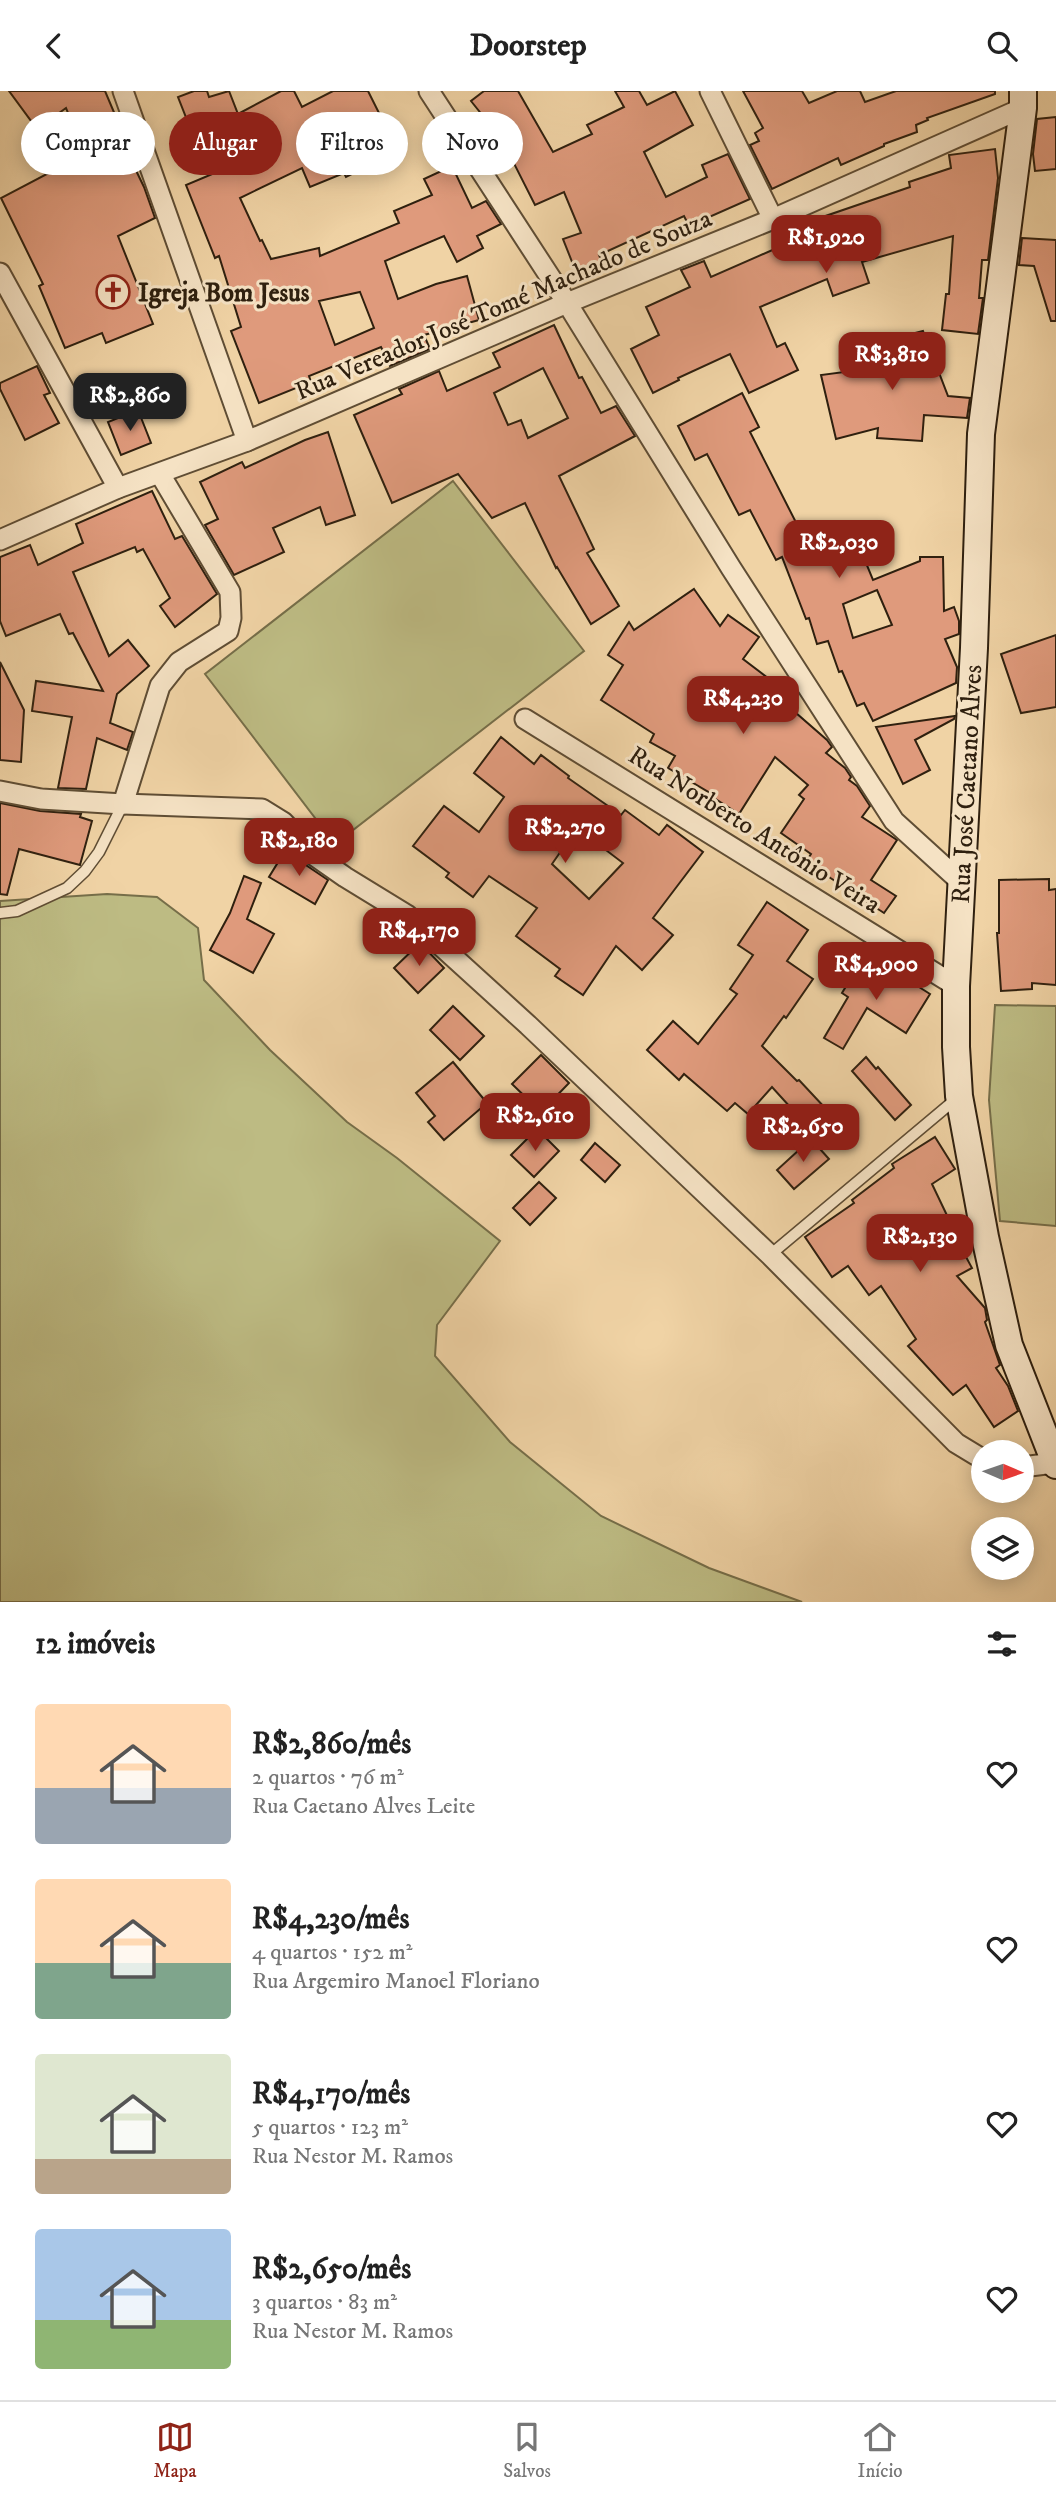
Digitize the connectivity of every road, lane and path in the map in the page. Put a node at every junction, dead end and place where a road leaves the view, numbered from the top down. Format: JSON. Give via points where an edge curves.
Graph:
{"nodes":[{"id":1,"x":123,"y":91,"type":"edge"},
{"id":2,"x":429,"y":91,"type":"edge"},
{"id":3,"x":710,"y":91,"type":"edge"},
{"id":4,"x":1023,"y":100,"type":"edge"},
{"id":5,"x":773,"y":219,"type":"junction"},
{"id":6,"x":0,"y":273,"type":"edge"},
{"id":7,"x":567,"y":303,"type":"junction"},
{"id":8,"x":247,"y":442,"type":"junction"},
{"id":9,"x":160,"y":474,"type":"junction"},
{"id":10,"x":118,"y":488,"type":"junction"},
{"id":11,"x":0,"y":541,"type":"edge"},
{"id":12,"x":525,"y":719,"type":"dead end"},
{"id":13,"x":0,"y":792,"type":"edge"},
{"id":14,"x":123,"y":804,"type":"junction"},
{"id":15,"x":961,"y":882,"type":"junction"},
{"id":16,"x":0,"y":913,"type":"edge"},
{"id":17,"x":956,"y":986,"type":"junction"},
{"id":18,"x":959,"y":1096,"type":"junction"},
{"id":19,"x":770,"y":1255,"type":"junction"},
{"id":20,"x":971,"y":1452,"type":"edge"},
{"id":21,"x":1055,"y":1464,"type":"edge"},
{"id":22,"x":1034,"y":1466,"type":"edge"}],
"edges":[{"from":1,"to":8,"type":"street"},
{"from":2,"to":7,"type":"street"},
{"from":3,"to":5,"type":"street"},
{"from":4,"to":5,"type":"street","name":"Rua Vereador José Tomé Machado de Souza"},
{"from":4,"to":15,"type":"street","name":"Rua José Caetano Alves","via":[[981,434]]},
{"from":5,"to":7,"type":"street","name":"Rua Vereador José Tomé Machado de Souza"},
{"from":6,"to":10,"type":"street"},
{"from":7,"to":8,"type":"street","name":"Rua Vereador José Tomé Machado de Souza"},
{"from":7,"to":15,"type":"street","via":[[894,821]]},
{"from":8,"to":9,"type":"street","name":"Rua Vereador José Tomé Machado de Souza"},
{"from":9,"to":10,"type":"street","name":"Rua Vereador José Tomé Machado de Souza"},
{"from":9,"to":14,"type":"street","via":[[230,592],[231,618],[228,631],[179,661],[160,686]]},
{"from":10,"to":11,"type":"street","name":"Rua Vereador José Tomé Machado de Souza"},
{"from":12,"to":17,"type":"street","name":"Rua Norberto Antônio Veira"},
{"from":13,"to":14,"type":"street"},
{"from":14,"to":16,"type":"lane","via":[[99,852],[67,888],[17,911]]},
{"from":14,"to":19,"type":"street","via":[[262,809],[283,822],[315,856],[407,915]]},
{"from":15,"to":17,"type":"street","name":"Rua José Caetano Alves"},
{"from":17,"to":18,"type":"street","name":"Rua José Caetano Alves"},
{"from":18,"to":19,"type":"lane"},
{"from":18,"to":21,"type":"street","name":"Rua José Caetano Alves","via":[[1009,1345]]},
{"from":19,"to":20,"type":"street","via":[[956,1443]]},
{"from":21,"to":22,"type":"street"}]}
